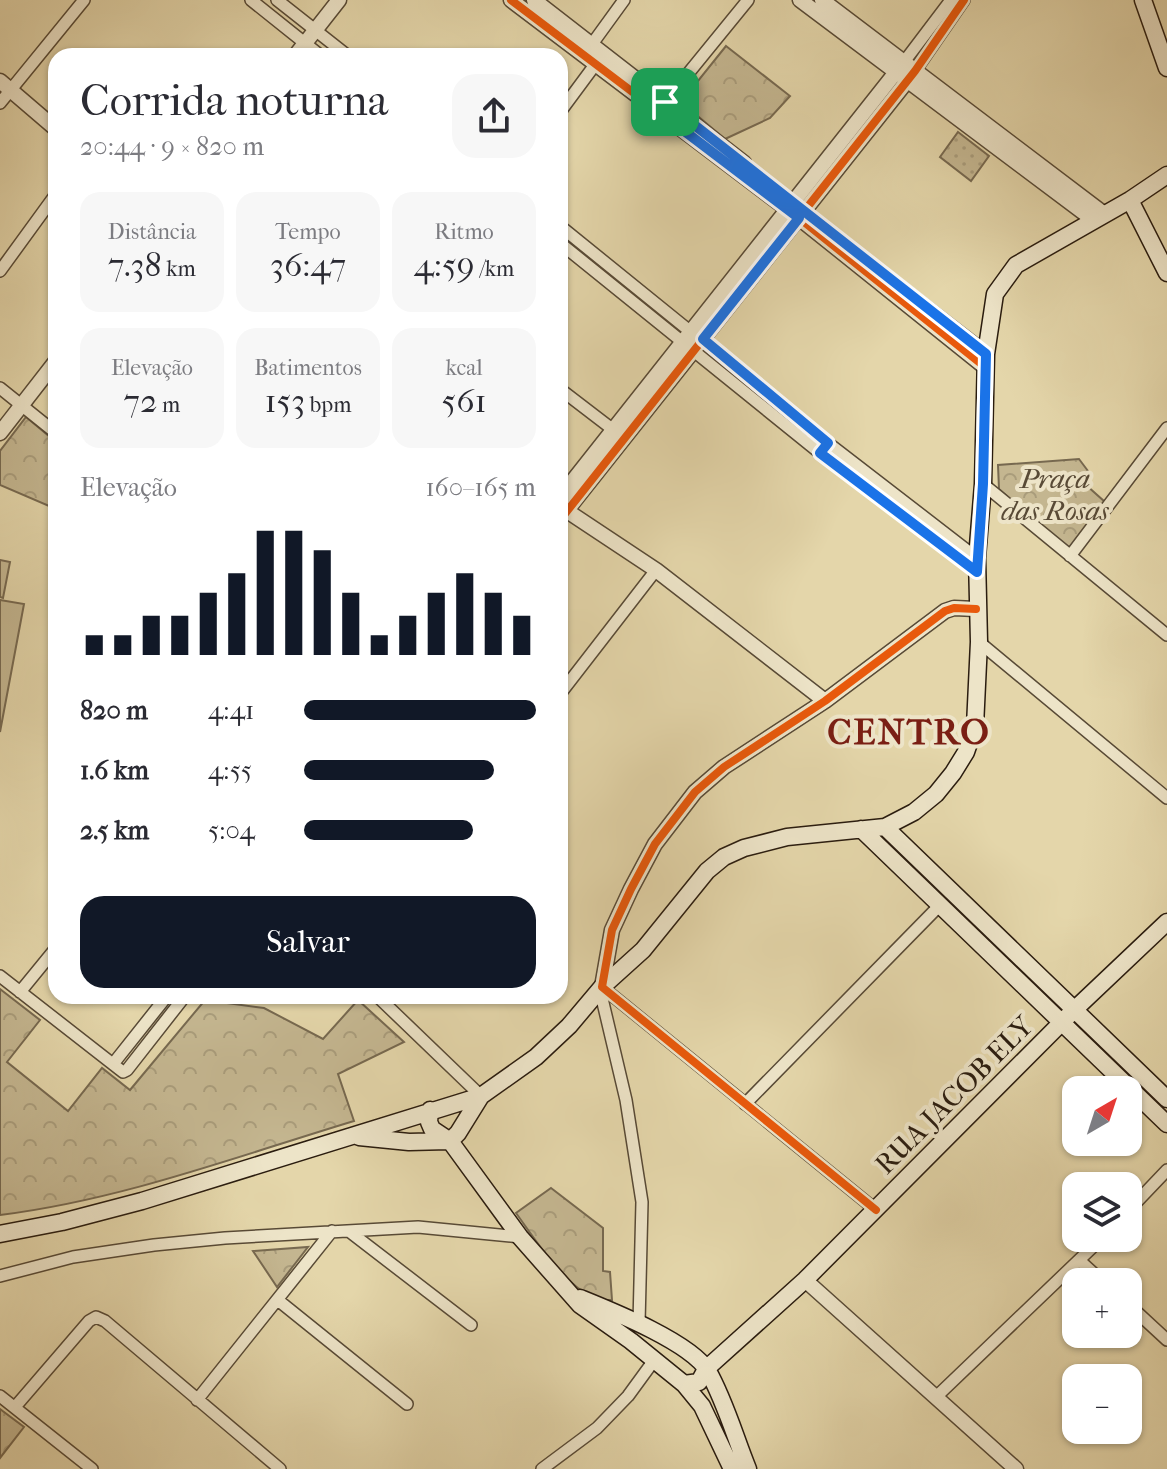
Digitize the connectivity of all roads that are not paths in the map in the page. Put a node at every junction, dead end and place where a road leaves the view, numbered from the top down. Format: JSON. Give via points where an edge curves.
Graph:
{"nodes":[{"id":1,"x":84,"y":0,"type":"edge"},
{"id":2,"x":251,"y":0,"type":"edge"},
{"id":3,"x":277,"y":0,"type":"edge"},
{"id":4,"x":339,"y":0,"type":"edge"},
{"id":5,"x":511,"y":0,"type":"edge"},
{"id":6,"x":534,"y":0,"type":"edge"},
{"id":7,"x":624,"y":0,"type":"edge"},
{"id":8,"x":748,"y":0,"type":"edge"},
{"id":9,"x":800,"y":0,"type":"edge"},
{"id":10,"x":822,"y":0,"type":"edge"},
{"id":11,"x":951,"y":0,"type":"edge"},
{"id":12,"x":964,"y":0,"type":"edge"},
{"id":13,"x":1143,"y":1,"type":"edge"},
{"id":14,"x":316,"y":30,"type":"junction"},
{"id":15,"x":1161,"y":46,"type":"edge"},
{"id":16,"x":298,"y":48,"type":"edge"},
{"id":17,"x":302,"y":48,"type":"edge"},
{"id":18,"x":338,"y":48,"type":"edge"},
{"id":19,"x":594,"y":55,"type":"junction"},
{"id":20,"x":1167,"y":68,"type":"edge"},
{"id":21,"x":905,"y":72,"type":"junction"},
{"id":22,"x":5,"y":86,"type":"edge"},
{"id":23,"x":568,"y":99,"type":"edge"},
{"id":24,"x":0,"y":103,"type":"edge"},
{"id":25,"x":662,"y":106,"type":"junction"},
{"id":26,"x":48,"y":122,"type":"edge"},
{"id":27,"x":1167,"y":175,"type":"edge"},
{"id":28,"x":1130,"y":200,"type":"junction"},
{"id":29,"x":48,"y":205,"type":"edge"},
{"id":30,"x":797,"y":211,"type":"junction"},
{"id":31,"x":1097,"y":216,"type":"junction"},
{"id":32,"x":568,"y":232,"type":"edge"},
{"id":33,"x":568,"y":250,"type":"edge"},
{"id":34,"x":596,"y":255,"type":"junction"},
{"id":35,"x":587,"y":266,"type":"junction"},
{"id":36,"x":0,"y":271,"type":"edge"},
{"id":37,"x":1167,"y":273,"type":"edge"},
{"id":38,"x":693,"y":341,"type":"junction"},
{"id":39,"x":986,"y":361,"type":"junction"},
{"id":40,"x":48,"y":371,"type":"edge"},
{"id":41,"x":0,"y":388,"type":"edge"},
{"id":42,"x":568,"y":395,"type":"edge"},
{"id":43,"x":21,"y":405,"type":"junction"},
{"id":44,"x":48,"y":427,"type":"edge"},
{"id":45,"x":1167,"y":428,"type":"edge"},
{"id":46,"x":0,"y":433,"type":"edge"},
{"id":47,"x":619,"y":434,"type":"junction"},
{"id":48,"x":983,"y":484,"type":"junction"},
{"id":49,"x":568,"y":500,"type":"edge"},
{"id":50,"x":568,"y":512,"type":"edge"},
{"id":51,"x":1070,"y":556,"type":"junction"},
{"id":52,"x":977,"y":565,"type":"junction"},
{"id":53,"x":656,"y":570,"type":"junction"},
{"id":54,"x":976,"y":609,"type":"junction"},
{"id":55,"x":1167,"y":635,"type":"edge"},
{"id":56,"x":979,"y":642,"type":"junction"},
{"id":57,"x":568,"y":684,"type":"edge"},
{"id":58,"x":825,"y":701,"type":"junction"},
{"id":59,"x":1167,"y":798,"type":"edge"},
{"id":60,"x":885,"y":827,"type":"junction"},
{"id":61,"x":861,"y":829,"type":"junction"},
{"id":62,"x":941,"y":904,"type":"junction"},
{"id":63,"x":1167,"y":922,"type":"edge"},
{"id":64,"x":48,"y":958,"type":"edge"},
{"id":65,"x":0,"y":976,"type":"edge"},
{"id":66,"x":601,"y":988,"type":"junction"},
{"id":67,"x":20,"y":992,"type":"junction"},
{"id":68,"x":161,"y":1004,"type":"edge"},
{"id":69,"x":179,"y":1004,"type":"edge"},
{"id":70,"x":385,"y":1004,"type":"edge"},
{"id":71,"x":1068,"y":1017,"type":"junction"},
{"id":72,"x":113,"y":1064,"type":"junction"},
{"id":73,"x":481,"y":1096,"type":"junction"},
{"id":74,"x":1167,"y":1099,"type":"edge"},
{"id":75,"x":745,"y":1104,"type":"junction"},
{"id":76,"x":435,"y":1109,"type":"junction"},
{"id":77,"x":1167,"y":1124,"type":"edge"},
{"id":78,"x":353,"y":1136,"type":"junction"},
{"id":79,"x":450,"y":1141,"type":"junction"},
{"id":80,"x":1167,"y":1170,"type":"edge"},
{"id":81,"x":1142,"y":1196,"type":"edge"},
{"id":82,"x":876,"y":1210,"type":"junction"},
{"id":83,"x":332,"y":1231,"type":"junction"},
{"id":84,"x":350,"y":1232,"type":"junction"},
{"id":85,"x":0,"y":1234,"type":"edge"},
{"id":86,"x":520,"y":1237,"type":"junction"},
{"id":87,"x":1089,"y":1252,"type":"edge"},
{"id":88,"x":1080,"y":1261,"type":"junction"},
{"id":89,"x":1088,"y":1268,"type":"edge"},
{"id":90,"x":0,"y":1276,"type":"edge"},
{"id":91,"x":805,"y":1280,"type":"junction"},
{"id":92,"x":570,"y":1293,"type":"junction"},
{"id":93,"x":279,"y":1301,"type":"junction"},
{"id":94,"x":1142,"y":1317,"type":"edge"},
{"id":95,"x":639,"y":1323,"type":"junction"},
{"id":96,"x":471,"y":1325,"type":"dead end"},
{"id":97,"x":1167,"y":1340,"type":"edge"},
{"id":98,"x":678,"y":1346,"type":"junction"},
{"id":99,"x":655,"y":1359,"type":"junction"},
{"id":100,"x":706,"y":1369,"type":"junction"},
{"id":101,"x":684,"y":1384,"type":"junction"},
{"id":102,"x":0,"y":1396,"type":"edge"},
{"id":103,"x":936,"y":1397,"type":"junction"},
{"id":104,"x":197,"y":1400,"type":"junction"},
{"id":105,"x":407,"y":1404,"type":"dead end"},
{"id":106,"x":15,"y":1407,"type":"junction"},
{"id":107,"x":92,"y":1469,"type":"edge"},
{"id":108,"x":280,"y":1469,"type":"edge"},
{"id":109,"x":542,"y":1469,"type":"edge"},
{"id":110,"x":732,"y":1469,"type":"edge"},
{"id":111,"x":748,"y":1469,"type":"edge"},
{"id":112,"x":1016,"y":1469,"type":"edge"}],
"edges":[{"from":1,"to":22,"type":"street"},
{"from":2,"to":16,"type":"street"},
{"from":3,"to":14,"type":"street"},
{"from":4,"to":14,"type":"street"},
{"from":5,"to":19,"type":"street"},
{"from":6,"to":19,"type":"street"},
{"from":7,"to":19,"type":"street"},
{"from":8,"to":25,"type":"street"},
{"from":9,"to":21,"type":"street"},
{"from":10,"to":21,"type":"street"},
{"from":11,"to":21,"type":"street"},
{"from":12,"to":21,"type":"street"},
{"from":13,"to":15,"type":"main road"},
{"from":14,"to":17,"type":"street"},
{"from":14,"to":18,"type":"street"},
{"from":15,"to":20,"type":"main road"},
{"from":19,"to":23,"type":"street"},
{"from":19,"to":25,"type":"street"},
{"from":21,"to":30,"type":"street"},
{"from":21,"to":31,"type":"street"},
{"from":22,"to":24,"type":"street"},
{"from":22,"to":26,"type":"street"},
{"from":25,"to":30,"type":"street"},
{"from":27,"to":28,"type":"main road"},
{"from":28,"to":31,"type":"main road"},
{"from":28,"to":37,"type":"main road"},
{"from":29,"to":36,"type":"street"},
{"from":30,"to":38,"type":"street"},
{"from":30,"to":39,"type":"street"},
{"from":31,"to":39,"type":"main road","via":[[1016,265],[1004,278],[995,294]]},
{"from":32,"to":34,"type":"street"},
{"from":33,"to":35,"type":"street"},
{"from":34,"to":35,"type":"street"},
{"from":34,"to":38,"type":"street"},
{"from":35,"to":38,"type":"street"},
{"from":38,"to":47,"type":"street"},
{"from":38,"to":52,"type":"street"},
{"from":39,"to":48,"type":"main road"},
{"from":40,"to":43,"type":"street"},
{"from":41,"to":43,"type":"street"},
{"from":42,"to":47,"type":"street"},
{"from":43,"to":44,"type":"street"},
{"from":43,"to":46,"type":"street"},
{"from":45,"to":51,"type":"street"},
{"from":47,"to":49,"type":"street"},
{"from":48,"to":51,"type":"street"},
{"from":48,"to":52,"type":"main road"},
{"from":50,"to":53,"type":"street"},
{"from":51,"to":55,"type":"street"},
{"from":52,"to":54,"type":"main road"},
{"from":53,"to":57,"type":"street"},
{"from":53,"to":58,"type":"street"},
{"from":54,"to":56,"type":"main road"},
{"from":54,"to":58,"type":"street","via":[[945,611]]},
{"from":56,"to":59,"type":"street"},
{"from":56,"to":60,"type":"main road","via":[[975,726],[966,752],[936,794]]},
{"from":58,"to":66,"type":"street","via":[[736,758],[695,792],[655,844],[631,889],[612,930]]},
{"from":60,"to":61,"type":"main road"},
{"from":60,"to":71,"type":"main road"},
{"from":61,"to":62,"type":"main road"},
{"from":61,"to":66,"type":"main road","via":[[787,837],[724,857],[643,950]]},
{"from":62,"to":71,"type":"main road"},
{"from":62,"to":75,"type":"street"},
{"from":63,"to":71,"type":"main road","name":"RUA JACOB ELY"},
{"from":64,"to":67,"type":"street"},
{"from":65,"to":67,"type":"street"},
{"from":66,"to":73,"type":"main road","via":[[536,1057]]},
{"from":66,"to":75,"type":"street"},
{"from":66,"to":95,"type":"street","via":[[642,1202]]},
{"from":67,"to":72,"type":"street"},
{"from":68,"to":72,"type":"street"},
{"from":69,"to":72,"type":"street","via":[[127,1070]]},
{"from":70,"to":73,"type":"street"},
{"from":71,"to":74,"type":"main road"},
{"from":71,"to":77,"type":"main road"},
{"from":71,"to":82,"type":"main road","name":"RUA JACOB ELY"},
{"from":73,"to":76,"type":"main road"},
{"from":73,"to":79,"type":"main road"},
{"from":75,"to":82,"type":"street"},
{"from":76,"to":78,"type":"main road"},
{"from":76,"to":79,"type":"main road","via":[[449,1114],[455,1126]]},
{"from":78,"to":79,"type":"main road"},
{"from":78,"to":85,"type":"main road","via":[[142,1201]]},
{"from":79,"to":86,"type":"main road"},
{"from":80,"to":81,"type":"street"},
{"from":82,"to":91,"type":"main road","name":"RUA JACOB ELY"},
{"from":83,"to":84,"type":"street"},
{"from":83,"to":90,"type":"street","via":[[154,1245],[73,1257]]},
{"from":83,"to":93,"type":"street"},
{"from":84,"to":86,"type":"street","via":[[418,1227]]},
{"from":84,"to":96,"type":"street"},
{"from":86,"to":92,"type":"main road"},
{"from":87,"to":88,"type":"street"},
{"from":88,"to":89,"type":"street"},
{"from":88,"to":103,"type":"street"},
{"from":91,"to":100,"type":"main road","name":"RUA JACOB ELY"},
{"from":91,"to":103,"type":"street"},
{"from":92,"to":95,"type":"main road"},
{"from":92,"to":99,"type":"main road"},
{"from":93,"to":104,"type":"street"},
{"from":93,"to":105,"type":"street"},
{"from":94,"to":97,"type":"street"},
{"from":95,"to":98,"type":"main road"},
{"from":98,"to":99,"type":"main road","via":[[663,1346]]},
{"from":98,"to":100,"type":"main road"},
{"from":99,"to":101,"type":"main road"},
{"from":99,"to":109,"type":"street","via":[[597,1428]]},
{"from":100,"to":101,"type":"main road","name":"RUA JACOB ELY","via":[[699,1382]]},
{"from":100,"to":111,"type":"main road"},
{"from":101,"to":110,"type":"main road","via":[[702,1406]]},
{"from":102,"to":106,"type":"street"},
{"from":103,"to":112,"type":"street"},
{"from":104,"to":106,"type":"street","via":[[96,1317]]},
{"from":104,"to":108,"type":"street"},
{"from":106,"to":107,"type":"street"}]}
